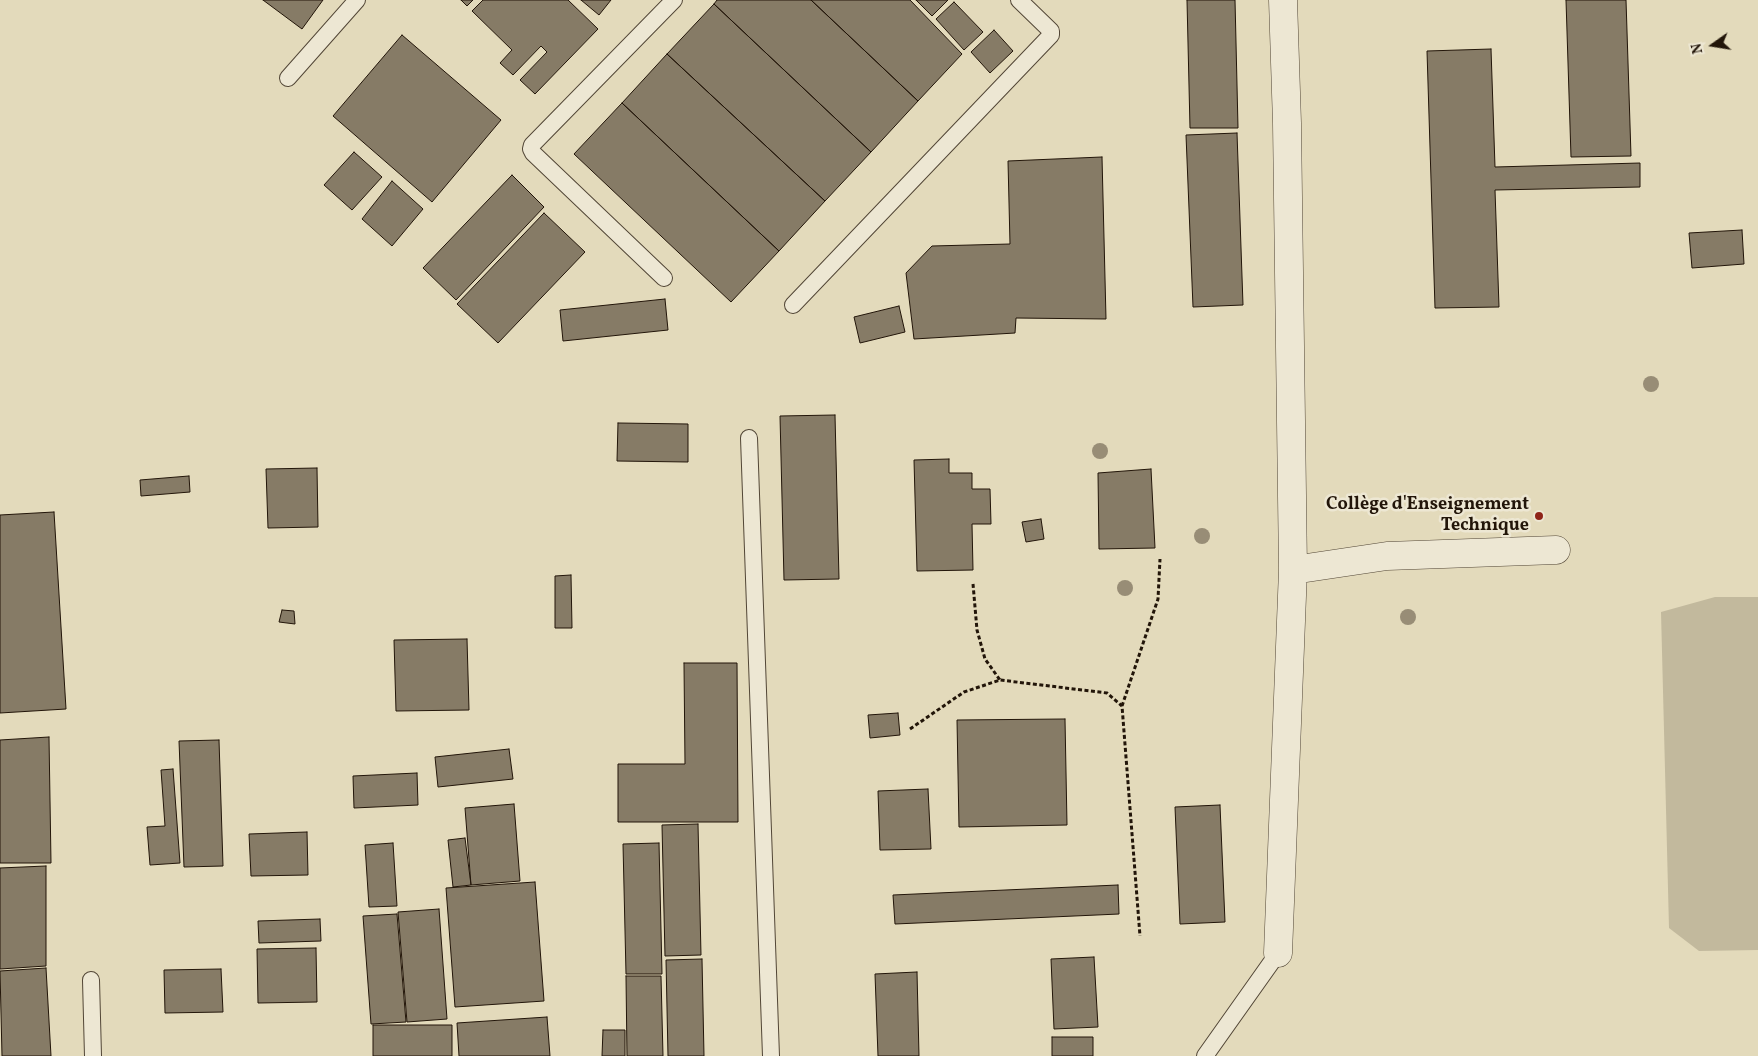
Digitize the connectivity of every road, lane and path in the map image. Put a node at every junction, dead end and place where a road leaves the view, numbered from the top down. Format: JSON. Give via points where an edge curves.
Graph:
{"nodes":[{"id":1,"x":357,"y":0,"type":"edge"},
{"id":2,"x":674,"y":0,"type":"edge"},
{"id":3,"x":1019,"y":0,"type":"edge"},
{"id":4,"x":1283,"y":0,"type":"edge"},
{"id":5,"x":288,"y":78,"type":"dead end"},
{"id":6,"x":664,"y":278,"type":"dead end"},
{"id":7,"x":793,"y":305,"type":"dead end"},
{"id":8,"x":749,"y":438,"type":"dead end"},
{"id":9,"x":1556,"y":550,"type":"dead end"},
{"id":10,"x":1160,"y":559,"type":"dead end"},
{"id":11,"x":1293,"y":570,"type":"junction"},
{"id":12,"x":974,"y":584,"type":"dead end"},
{"id":13,"x":1000,"y":680,"type":"junction"},
{"id":14,"x":1122,"y":706,"type":"junction"},
{"id":15,"x":910,"y":729,"type":"dead end"},
{"id":16,"x":1140,"y":936,"type":"dead end"},
{"id":17,"x":1278,"y":953,"type":"joint"},
{"id":18,"x":91,"y":980,"type":"dead end"},
{"id":19,"x":94,"y":1056,"type":"edge"},
{"id":20,"x":771,"y":1056,"type":"edge"},
{"id":21,"x":1205,"y":1056,"type":"edge"}],
"edges":[{"from":1,"to":5,"type":"lane"},
{"from":2,"to":6,"type":"lane","via":[[531,149]]},
{"from":3,"to":7,"type":"lane","via":[[1051,31],[1051,35]]},
{"from":4,"to":11,"type":"street","via":[[1288,123]]},
{"from":8,"to":20,"type":"lane"},
{"from":9,"to":11,"type":"street","via":[[1388,556]]},
{"from":10,"to":14,"type":"path","via":[[1158,599]]},
{"from":11,"to":17,"type":"street"},
{"from":12,"to":13,"type":"path","via":[[977,630],[985,660]]},
{"from":13,"to":14,"type":"path","via":[[1107,694]]},
{"from":13,"to":15,"type":"path","via":[[964,692]]},
{"from":14,"to":16,"type":"path"},
{"from":17,"to":21,"type":"lane"},
{"from":18,"to":19,"type":"lane"}]}
